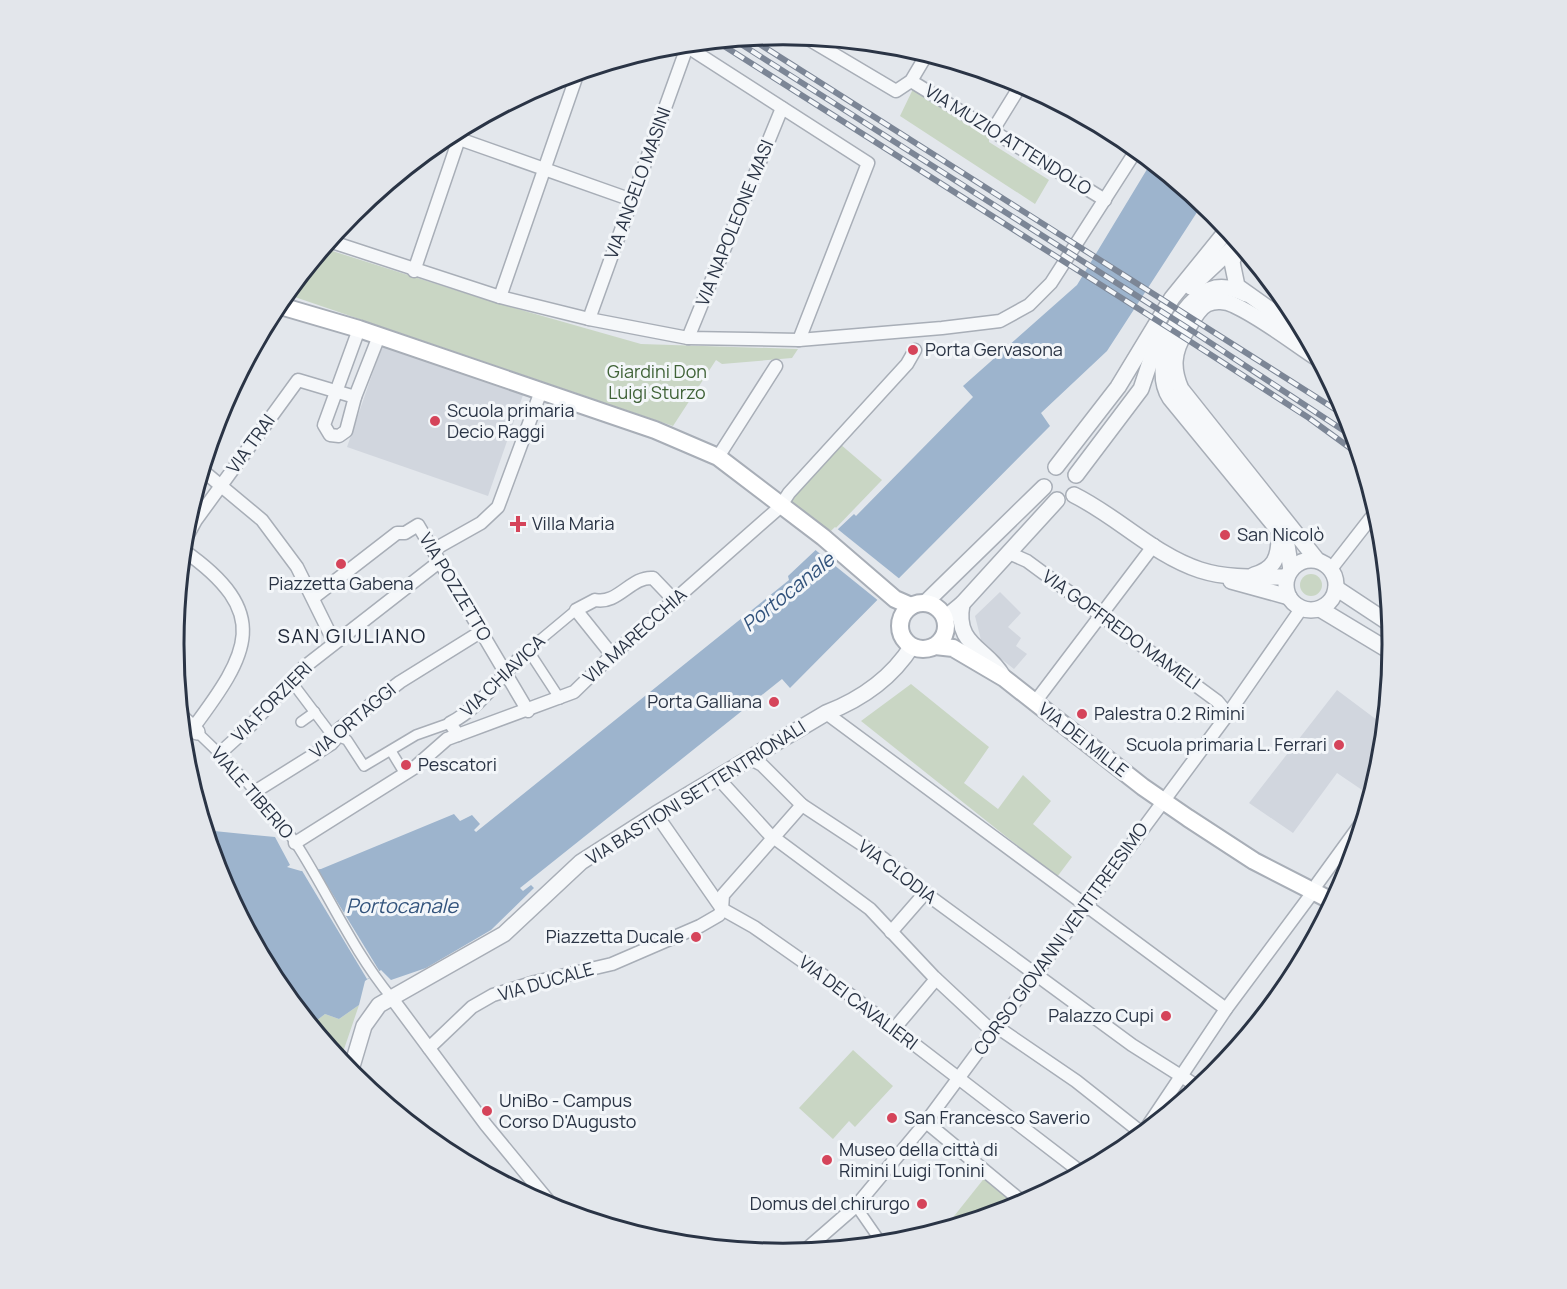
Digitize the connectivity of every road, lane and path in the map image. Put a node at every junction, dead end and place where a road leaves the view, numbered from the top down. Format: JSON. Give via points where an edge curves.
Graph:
{"nodes":[{"id":1,"x":820,"y":46,"type":"edge"},
{"id":2,"x":694,"y":52,"type":"edge"},
{"id":3,"x":682,"y":54,"type":"edge"},
{"id":4,"x":922,"y":62,"type":"edge"},
{"id":5,"x":911,"y":81,"type":"junction"},
{"id":6,"x":574,"y":83,"type":"edge"},
{"id":7,"x":1016,"y":92,"type":"edge"},
{"id":8,"x":782,"y":108,"type":"junction"},
{"id":9,"x":993,"y":130,"type":"junction"},
{"id":10,"x":465,"y":137,"type":"edge"},
{"id":11,"x":454,"y":144,"type":"edge"},
{"id":12,"x":1132,"y":157,"type":"edge"},
{"id":13,"x":545,"y":169,"type":"junction"},
{"id":14,"x":632,"y":200,"type":"junction"},
{"id":15,"x":1105,"y":200,"type":"junction"},
{"id":16,"x":1222,"y":237,"type":"edge"},
{"id":17,"x":338,"y":244,"type":"edge"},
{"id":18,"x":1233,"y":248,"type":"edge"},
{"id":19,"x":1235,"y":250,"type":"edge"},
{"id":20,"x":414,"y":271,"type":"junction"},
{"id":21,"x":1246,"y":294,"type":"junction"},
{"id":22,"x":500,"y":297,"type":"junction"},
{"id":23,"x":1175,"y":300,"type":"junction"},
{"id":24,"x":287,"y":308,"type":"edge"},
{"id":25,"x":589,"y":319,"type":"junction"},
{"id":26,"x":1290,"y":325,"type":"edge"},
{"id":27,"x":359,"y":329,"type":"junction"},
{"id":28,"x":918,"y":330,"type":"junction"},
{"id":29,"x":379,"y":336,"type":"junction"},
{"id":30,"x":688,"y":338,"type":"junction"},
{"id":31,"x":799,"y":340,"type":"junction"},
{"id":32,"x":1306,"y":351,"type":"edge"},
{"id":33,"x":776,"y":366,"type":"dead end"},
{"id":34,"x":337,"y":391,"type":"junction"},
{"id":35,"x":541,"y":391,"type":"junction"},
{"id":36,"x":1168,"y":396,"type":"junction"},
{"id":37,"x":355,"y":397,"type":"junction"},
{"id":38,"x":1134,"y":399,"type":"junction"},
{"id":39,"x":718,"y":457,"type":"junction"},
{"id":40,"x":1056,"y":467,"type":"junction"},
{"id":41,"x":1076,"y":475,"type":"junction"},
{"id":42,"x":207,"y":478,"type":"edge"},
{"id":43,"x":220,"y":486,"type":"junction"},
{"id":44,"x":1044,"y":487,"type":"junction"},
{"id":45,"x":1074,"y":495,"type":"junction"},
{"id":46,"x":1057,"y":501,"type":"junction"},
{"id":47,"x":780,"y":507,"type":"junction"},
{"id":48,"x":198,"y":517,"type":"edge"},
{"id":49,"x":1369,"y":520,"type":"edge"},
{"id":50,"x":1279,"y":531,"type":"junction"},
{"id":51,"x":1154,"y":545,"type":"junction"},
{"id":52,"x":433,"y":550,"type":"junction"},
{"id":53,"x":1009,"y":553,"type":"junction"},
{"id":54,"x":191,"y":557,"type":"edge"},
{"id":55,"x":1317,"y":560,"type":"junction"},
{"id":56,"x":439,"y":562,"type":"junction"},
{"id":57,"x":1331,"y":569,"type":"junction"},
{"id":58,"x":1218,"y":574,"type":"junction"},
{"id":59,"x":1289,"y":574,"type":"junction"},
{"id":60,"x":1248,"y":577,"type":"junction"},
{"id":61,"x":1336,"y":588,"type":"junction"},
{"id":62,"x":1289,"y":597,"type":"junction"},
{"id":63,"x":313,"y":598,"type":"junction"},
{"id":64,"x":895,"y":599,"type":"junction"},
{"id":65,"x":674,"y":600,"type":"junction"},
{"id":66,"x":918,"y":604,"type":"junction"},
{"id":67,"x":963,"y":604,"type":"junction"},
{"id":68,"x":1301,"y":609,"type":"junction"},
{"id":69,"x":1320,"y":609,"type":"junction"},
{"id":70,"x":576,"y":610,"type":"junction"},
{"id":71,"x":1100,"y":615,"type":"junction"},
{"id":72,"x":1382,"y":619,"type":"edge"},
{"id":73,"x":901,"y":620,"type":"junction"},
{"id":74,"x":946,"y":623,"type":"junction"},
{"id":75,"x":482,"y":631,"type":"junction"},
{"id":76,"x":334,"y":642,"type":"junction"},
{"id":77,"x":912,"y":646,"type":"junction"},
{"id":78,"x":935,"y":646,"type":"junction"},
{"id":79,"x":1383,"y":648,"type":"edge"},
{"id":80,"x":528,"y":650,"type":"junction"},
{"id":81,"x":612,"y":655,"type":"junction"},
{"id":82,"x":504,"y":671,"type":"junction"},
{"id":83,"x":1004,"y":678,"type":"junction"},
{"id":84,"x":291,"y":681,"type":"junction"},
{"id":85,"x":560,"y":699,"type":"junction"},
{"id":86,"x":1035,"y":702,"type":"junction"},
{"id":87,"x":528,"y":711,"type":"junction"},
{"id":88,"x":315,"y":712,"type":"junction"},
{"id":89,"x":826,"y":713,"type":"junction"},
{"id":90,"x":1228,"y":714,"type":"junction"},
{"id":91,"x":301,"y":722,"type":"dead end"},
{"id":92,"x":450,"y":723,"type":"junction"},
{"id":93,"x":189,"y":725,"type":"edge"},
{"id":94,"x":195,"y":730,"type":"junction"},
{"id":95,"x":458,"y":735,"type":"junction"},
{"id":96,"x":337,"y":737,"type":"junction"},
{"id":97,"x":391,"y":751,"type":"junction"},
{"id":98,"x":219,"y":754,"type":"junction"},
{"id":99,"x":758,"y":758,"type":"junction"},
{"id":100,"x":405,"y":774,"type":"junction"},
{"id":101,"x":717,"y":777,"type":"junction"},
{"id":102,"x":256,"y":792,"type":"junction"},
{"id":103,"x":1163,"y":800,"type":"junction"},
{"id":104,"x":802,"y":805,"type":"junction"},
{"id":105,"x":656,"y":814,"type":"junction"},
{"id":106,"x":773,"y":836,"type":"junction"},
{"id":107,"x":1351,"y":838,"type":"edge"},
{"id":108,"x":295,"y":843,"type":"junction"},
{"id":109,"x":1315,"y":888,"type":"junction"},
{"id":110,"x":1329,"y":892,"type":"edge"},
{"id":111,"x":926,"y":893,"type":"junction"},
{"id":112,"x":1327,"y":897,"type":"edge"},
{"id":113,"x":1085,"y":906,"type":"junction"},
{"id":114,"x":722,"y":909,"type":"junction"},
{"id":115,"x":891,"y":932,"type":"junction"},
{"id":116,"x":1035,"y":975,"type":"junction"},
{"id":117,"x":936,"y":979,"type":"junction"},
{"id":118,"x":391,"y":997,"type":"junction"},
{"id":119,"x":1226,"y":1009,"type":"junction"},
{"id":120,"x":894,"y":1029,"type":"junction"},
{"id":121,"x":995,"y":1030,"type":"junction"},
{"id":122,"x":429,"y":1048,"type":"junction"},
{"id":123,"x":354,"y":1062,"type":"edge"},
{"id":124,"x":1181,"y":1076,"type":"junction"},
{"id":125,"x":958,"y":1079,"type":"junction"},
{"id":126,"x":1192,"y":1083,"type":"edge"},
{"id":127,"x":1156,"y":1113,"type":"edge"},
{"id":128,"x":926,"y":1122,"type":"junction"},
{"id":129,"x":1135,"y":1130,"type":"edge"},
{"id":130,"x":1076,"y":1168,"type":"edge"},
{"id":131,"x":542,"y":1192,"type":"edge"},
{"id":132,"x":1016,"y":1197,"type":"edge"},
{"id":133,"x":856,"y":1206,"type":"junction"},
{"id":134,"x":877,"y":1236,"type":"edge"},
{"id":135,"x":813,"y":1243,"type":"edge"}],
"edges":[{"from":1,"to":5,"type":"street","via":[[896,91]]},
{"from":2,"to":8,"type":"street"},
{"from":3,"to":14,"type":"street","name":"VIA ANGELO MASINI"},
{"from":4,"to":5,"type":"street"},
{"from":5,"to":9,"type":"street","name":"VIA MUZIO ATTENDOLO"},
{"from":6,"to":13,"type":"street"},
{"from":7,"to":9,"type":"street"},
{"from":8,"to":30,"type":"street","name":"VIA NAPOLEONE MASI"},
{"from":8,"to":31,"type":"street","via":[[868,163]]},
{"from":9,"to":15,"type":"street","name":"VIA MUZIO ATTENDOLO"},
{"from":10,"to":13,"type":"street"},
{"from":11,"to":20,"type":"street"},
{"from":12,"to":15,"type":"street"},
{"from":13,"to":14,"type":"street"},
{"from":13,"to":22,"type":"street"},
{"from":14,"to":25,"type":"street","name":"VIA ANGELO MASINI"},
{"from":15,"to":28,"type":"street","via":[[1051,283],[1029,305],[1000,321]]},
{"from":16,"to":23,"type":"street"},
{"from":17,"to":20,"type":"street"},
{"from":18,"to":23,"type":"street"},
{"from":19,"to":21,"type":"street","via":[[1232,270],[1237,286]]},
{"from":20,"to":22,"type":"street"},
{"from":21,"to":26,"type":"street"},
{"from":21,"to":36,"type":"street","via":[[1232,288],[1216,288],[1201,294],[1188,308],[1164,350],[1162,375]]},
{"from":22,"to":25,"type":"street"},
{"from":23,"to":38,"type":"street"},
{"from":23,"to":40,"type":"street","via":[[1118,387]]},
{"from":24,"to":27,"type":"main road"},
{"from":25,"to":30,"type":"street"},
{"from":27,"to":29,"type":"main road"},
{"from":27,"to":34,"type":"street"},
{"from":28,"to":31,"type":"street"},
{"from":28,"to":47,"type":"street","name":"VIA MARECCHIA","via":[[907,364]]},
{"from":29,"to":35,"type":"main road"},
{"from":29,"to":37,"type":"street"},
{"from":30,"to":31,"type":"street"},
{"from":32,"to":55,"type":"street","via":[[1234,305],[1216,301],[1203,307],[1174,358],[1181,390]]},
{"from":33,"to":39,"type":"street"},
{"from":34,"to":37,"type":"street","name":"VIA TRAI"},
{"from":34,"to":37,"type":"street","via":[[324,425],[330,435],[339,436],[346,431]]},
{"from":34,"to":43,"type":"street","name":"VIA TRAI","via":[[298,380]]},
{"from":35,"to":39,"type":"main road","via":[[655,430]]},
{"from":35,"to":52,"type":"street","via":[[494,512]]},
{"from":36,"to":38,"type":"street","via":[[1145,393]]},
{"from":36,"to":50,"type":"street"},
{"from":38,"to":41,"type":"street"},
{"from":39,"to":47,"type":"main road"},
{"from":40,"to":41,"type":"street","via":[[1067,468]]},
{"from":40,"to":44,"type":"street","via":[[1046,475]]},
{"from":41,"to":45,"type":"street"},
{"from":42,"to":43,"type":"street"},
{"from":43,"to":48,"type":"street","name":"VIA TRAI"},
{"from":43,"to":63,"type":"street","via":[[262,520],[297,567]]},
{"from":44,"to":46,"type":"street"},
{"from":44,"to":66,"type":"street"},
{"from":45,"to":46,"type":"street"},
{"from":45,"to":51,"type":"street"},
{"from":46,"to":53,"type":"street"},
{"from":47,"to":64,"type":"main road","via":[[823,537]]},
{"from":47,"to":65,"type":"street","name":"VIA MARECCHIA"},
{"from":49,"to":57,"type":"street"},
{"from":50,"to":59,"type":"street","via":[[1287,545]]},
{"from":50,"to":60,"type":"street","via":[[1275,562],[1267,571]]},
{"from":51,"to":58,"type":"street","via":[[1177,561]]},
{"from":51,"to":71,"type":"street"},
{"from":52,"to":56,"type":"street","name":"VIA POZZETTO"},
{"from":52,"to":63,"type":"street","name":"VIA POZZETTO","via":[[417,525],[397,533]]},
{"from":53,"to":67,"type":"street"},
{"from":53,"to":71,"type":"street","name":"VIA GOFFREDO MAMELI","via":[[1027,561]]},
{"from":54,"to":94,"type":"street","via":[[222,583],[244,622],[243,647]]},
{"from":55,"to":57,"type":"street"},
{"from":55,"to":59,"type":"street","via":[[1300,562]]},
{"from":56,"to":75,"type":"street","name":"VIA POZZETTO"},
{"from":56,"to":76,"type":"street","name":"VIA FORZIERI"},
{"from":57,"to":61,"type":"street"},
{"from":58,"to":60,"type":"street"},
{"from":58,"to":62,"type":"street","via":[[1236,584]]},
{"from":59,"to":60,"type":"street"},
{"from":59,"to":62,"type":"street"},
{"from":61,"to":69,"type":"street","via":[[1332,601]]},
{"from":61,"to":72,"type":"street"},
{"from":62,"to":68,"type":"street"},
{"from":63,"to":76,"type":"street"},
{"from":64,"to":66,"type":"main road"},
{"from":64,"to":73,"type":"main road"},
{"from":65,"to":70,"type":"street","name":"VIA CHIAVICA","via":[[653,578],[642,577],[603,602],[589,602]]},
{"from":65,"to":81,"type":"street","name":"VIA MARECCHIA"},
{"from":66,"to":73,"type":"main road"},
{"from":66,"to":74,"type":"main road","via":[[938,607]]},
{"from":67,"to":74,"type":"street"},
{"from":67,"to":83,"type":"street","name":"VIA DEI MILLE","via":[[960,622],[966,637],[996,663]]},
{"from":68,"to":69,"type":"street"},
{"from":68,"to":90,"type":"street","name":"CORSO GIOVANNI VENTITREESIMO"},
{"from":69,"to":79,"type":"street"},
{"from":70,"to":80,"type":"street","name":"VIA CHIAVICA"},
{"from":70,"to":81,"type":"street"},
{"from":71,"to":86,"type":"street"},
{"from":71,"to":90,"type":"street","name":"VIA GOFFREDO MAMELI"},
{"from":73,"to":77,"type":"main road","via":[[902,635]]},
{"from":74,"to":78,"type":"main road","via":[[943,638]]},
{"from":74,"to":83,"type":"main road","name":"VIA DEI MILLE"},
{"from":75,"to":82,"type":"street","name":"VIA POZZETTO"},
{"from":75,"to":96,"type":"street","name":"VIA ORTAGGI","via":[[400,682],[339,729]]},
{"from":76,"to":84,"type":"street","name":"VIA FORZIERI"},
{"from":77,"to":78,"type":"main road"},
{"from":77,"to":89,"type":"street","name":"VIA BASTIONI SETTENTRIONALI","via":[[897,668],[871,690],[855,702]]},
{"from":78,"to":83,"type":"main road","name":"VIA DEI MILLE","via":[[953,648]]},
{"from":80,"to":82,"type":"street","name":"VIA CHIAVICA"},
{"from":80,"to":85,"type":"street"},
{"from":81,"to":85,"type":"street","name":"VIA MARECCHIA","via":[[574,692]]},
{"from":82,"to":87,"type":"street","name":"VIA POZZETTO"},
{"from":82,"to":92,"type":"street","name":"VIA CHIAVICA","via":[[468,714]]},
{"from":83,"to":86,"type":"main road","name":"VIA DEI MILLE"},
{"from":84,"to":88,"type":"street"},
{"from":84,"to":98,"type":"street","name":"VIA FORZIERI"},
{"from":85,"to":87,"type":"street","name":"VIA MARECCHIA"},
{"from":86,"to":103,"type":"main road","name":"VIA DEI MILLE"},
{"from":87,"to":95,"type":"street","name":"VIA MARECCHIA"},
{"from":88,"to":91,"type":"street"},
{"from":88,"to":96,"type":"street"},
{"from":89,"to":99,"type":"street","name":"VIA BASTIONI SETTENTRIONALI"},
{"from":89,"to":113,"type":"street","name":"VIA BASTIONI SETTENTRIONALI"},
{"from":90,"to":103,"type":"street","name":"CORSO GIOVANNI VENTITREESIMO"},
{"from":92,"to":95,"type":"street"},
{"from":92,"to":97,"type":"street","via":[[416,735]]},
{"from":93,"to":94,"type":"street","name":"VIALE TIBERIO"},
{"from":94,"to":98,"type":"street","name":"VIALE TIBERIO"},
{"from":95,"to":100,"type":"street","name":"VIA MARECCHIA","via":[[447,739]]},
{"from":96,"to":97,"type":"street","via":[[347,740],[364,766]]},
{"from":96,"to":102,"type":"street","name":"VIA ORTAGGI"},
{"from":97,"to":100,"type":"street"},
{"from":98,"to":102,"type":"street","name":"VIALE TIBERIO"},
{"from":99,"to":101,"type":"street","name":"VIA BASTIONI SETTENTRIONALI"},
{"from":99,"to":104,"type":"street","name":"VIA CLODIA"},
{"from":100,"to":108,"type":"street","name":"VIA MARECCHIA"},
{"from":101,"to":105,"type":"street","name":"VIA BASTIONI SETTENTRIONALI"},
{"from":101,"to":106,"type":"street"},
{"from":102,"to":108,"type":"street","name":"VIALE TIBERIO"},
{"from":103,"to":109,"type":"main road","name":"VIA DEI MILLE","via":[[1235,847],[1257,854]]},
{"from":103,"to":113,"type":"street","name":"CORSO GIOVANNI VENTITREESIMO"},
{"from":104,"to":106,"type":"street"},
{"from":104,"to":111,"type":"street","name":"VIA CLODIA","via":[[884,859]]},
{"from":105,"to":114,"type":"street","name":"VIA DEI CAVALIERI"},
{"from":105,"to":118,"type":"street","name":"VIA BASTIONI SETTENTRIONALI","via":[[581,862],[504,934]]},
{"from":106,"to":114,"type":"street","via":[[723,895]]},
{"from":106,"to":115,"type":"street","via":[[870,909]]},
{"from":107,"to":109,"type":"street"},
{"from":108,"to":118,"type":"street","name":"VIALE TIBERIO"},
{"from":109,"to":110,"type":"main road"},
{"from":109,"to":112,"type":"main road"},
{"from":109,"to":119,"type":"street"},
{"from":111,"to":115,"type":"street"},
{"from":111,"to":116,"type":"street","name":"VIA CLODIA"},
{"from":113,"to":116,"type":"street","name":"CORSO GIOVANNI VENTITREESIMO"},
{"from":113,"to":119,"type":"street","name":"VIA BASTIONI SETTENTRIONALI"},
{"from":114,"to":120,"type":"street","name":"VIA DEI CAVALIERI","via":[[754,927]]},
{"from":114,"to":122,"type":"street","name":"VIA DUCALE","via":[[700,926],[612,964],[493,995],[472,1007]]},
{"from":115,"to":117,"type":"street"},
{"from":116,"to":121,"type":"street","name":"CORSO GIOVANNI VENTITREESIMO"},
{"from":116,"to":124,"type":"street","name":"VIA CLODIA"},
{"from":117,"to":120,"type":"street"},
{"from":117,"to":121,"type":"street"},
{"from":118,"to":122,"type":"street"},
{"from":118,"to":123,"type":"street","name":"VIA BASTIONI SETTENTRIONALI","via":[[369,1015]]},
{"from":119,"to":124,"type":"street"},
{"from":120,"to":125,"type":"street","name":"VIA DEI CAVALIERI"},
{"from":121,"to":125,"type":"street","name":"CORSO GIOVANNI VENTITREESIMO"},
{"from":121,"to":129,"type":"street","via":[[1076,1082]]},
{"from":122,"to":131,"type":"street"},
{"from":124,"to":126,"type":"street","name":"VIA CLODIA"},
{"from":124,"to":127,"type":"street"},
{"from":125,"to":128,"type":"street","name":"CORSO GIOVANNI VENTITREESIMO"},
{"from":125,"to":130,"type":"street","name":"VIA DEI CAVALIERI"},
{"from":128,"to":132,"type":"street"},
{"from":128,"to":133,"type":"street","name":"CORSO GIOVANNI VENTITREESIMO"},
{"from":133,"to":134,"type":"street"},
{"from":133,"to":135,"type":"street","name":"CORSO GIOVANNI VENTITREESIMO"}]}
